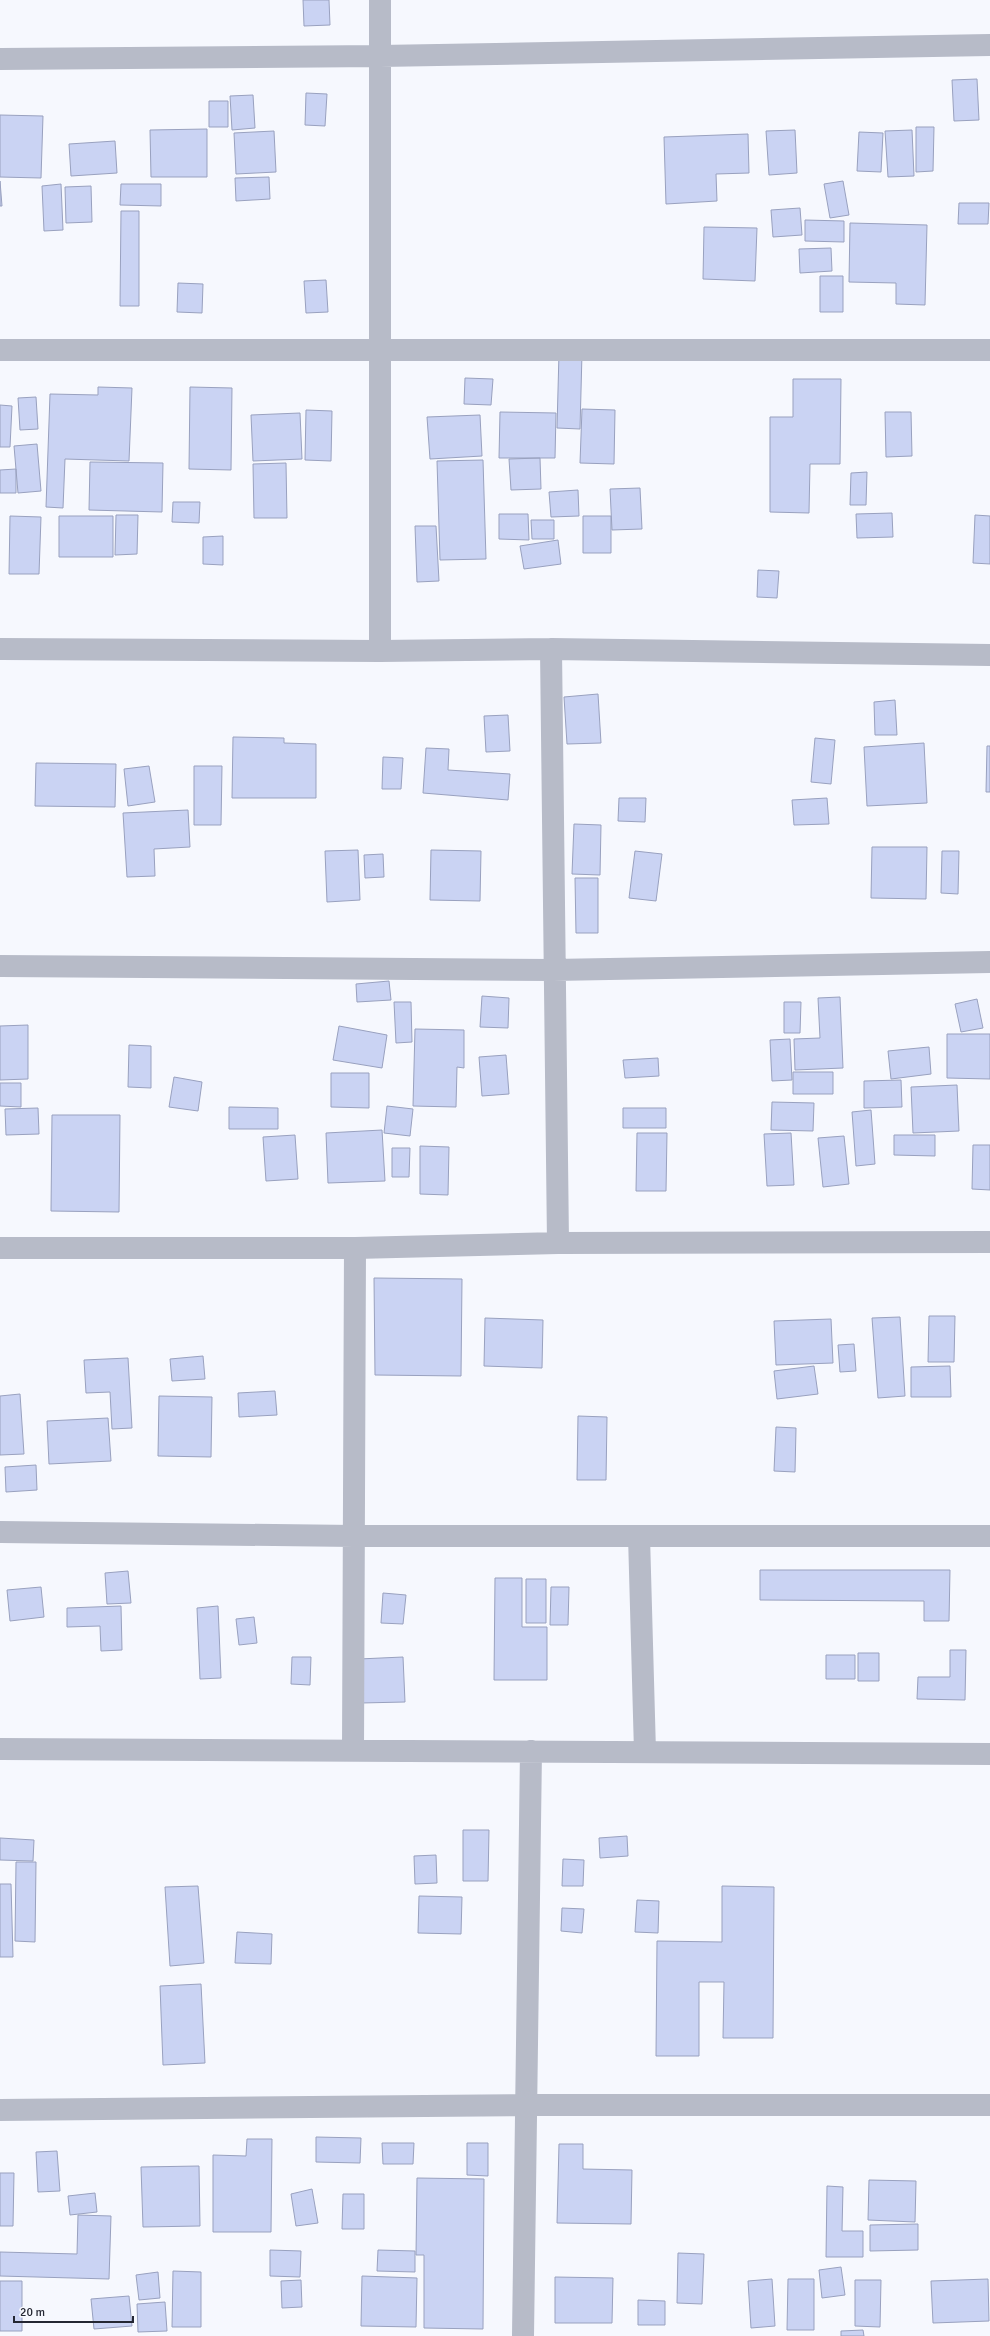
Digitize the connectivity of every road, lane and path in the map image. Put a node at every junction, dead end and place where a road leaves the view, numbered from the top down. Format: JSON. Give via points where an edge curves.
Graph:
{"nodes":[{"id":1,"x":380,"y":0,"type":"edge"},
{"id":2,"x":990,"y":45,"type":"edge"},
{"id":3,"x":380,"y":56,"type":"junction"},
{"id":4,"x":0,"y":59,"type":"edge"},
{"id":5,"x":0,"y":350,"type":"edge"},
{"id":6,"x":990,"y":350,"type":"edge"},
{"id":7,"x":380,"y":351,"type":"junction"},
{"id":8,"x":0,"y":649,"type":"edge"},
{"id":9,"x":551,"y":649,"type":"junction"},
{"id":10,"x":380,"y":652,"type":"junction"},
{"id":11,"x":990,"y":655,"type":"edge"},
{"id":12,"x":990,"y":962,"type":"edge"},
{"id":13,"x":0,"y":966,"type":"edge"},
{"id":14,"x":553,"y":970,"type":"junction"},
{"id":15,"x":990,"y":1242,"type":"edge"},
{"id":16,"x":558,"y":1243,"type":"junction"},
{"id":17,"x":0,"y":1248,"type":"edge"},
{"id":18,"x":354,"y":1248,"type":"junction"},
{"id":19,"x":0,"y":1532,"type":"edge"},
{"id":20,"x":354,"y":1536,"type":"junction"},
{"id":21,"x":639,"y":1536,"type":"junction"},
{"id":22,"x":990,"y":1536,"type":"edge"},
{"id":23,"x":0,"y":1749,"type":"edge"},
{"id":24,"x":353,"y":1750,"type":"junction"},
{"id":25,"x":531,"y":1751,"type":"junction"},
{"id":26,"x":645,"y":1752,"type":"junction"},
{"id":27,"x":990,"y":1754,"type":"edge"},
{"id":28,"x":525,"y":2104,"type":"junction"},
{"id":29,"x":990,"y":2104,"type":"edge"},
{"id":30,"x":0,"y":2110,"type":"edge"},
{"id":31,"x":523,"y":2336,"type":"edge"}],
"edges":[{"from":1,"to":3,"type":"street"},
{"from":2,"to":3,"type":"street"},
{"from":3,"to":4,"type":"street"},
{"from":3,"to":7,"type":"street"},
{"from":5,"to":7,"type":"street"},
{"from":6,"to":7,"type":"street"},
{"from":7,"to":10,"type":"street"},
{"from":8,"to":10,"type":"street"},
{"from":9,"to":10,"type":"street"},
{"from":9,"to":11,"type":"street"},
{"from":9,"to":14,"type":"street"},
{"from":12,"to":14,"type":"street"},
{"from":13,"to":14,"type":"street"},
{"from":14,"to":16,"type":"street"},
{"from":15,"to":16,"type":"street"},
{"from":16,"to":18,"type":"street"},
{"from":17,"to":18,"type":"street"},
{"from":18,"to":20,"type":"street"},
{"from":19,"to":20,"type":"street"},
{"from":20,"to":21,"type":"street"},
{"from":20,"to":24,"type":"street"},
{"from":21,"to":22,"type":"street"},
{"from":21,"to":26,"type":"street"},
{"from":23,"to":24,"type":"street"},
{"from":24,"to":25,"type":"street"},
{"from":25,"to":26,"type":"street"},
{"from":25,"to":28,"type":"street"},
{"from":26,"to":27,"type":"street"},
{"from":28,"to":29,"type":"street"},
{"from":28,"to":30,"type":"street"},
{"from":28,"to":31,"type":"street"}]}
